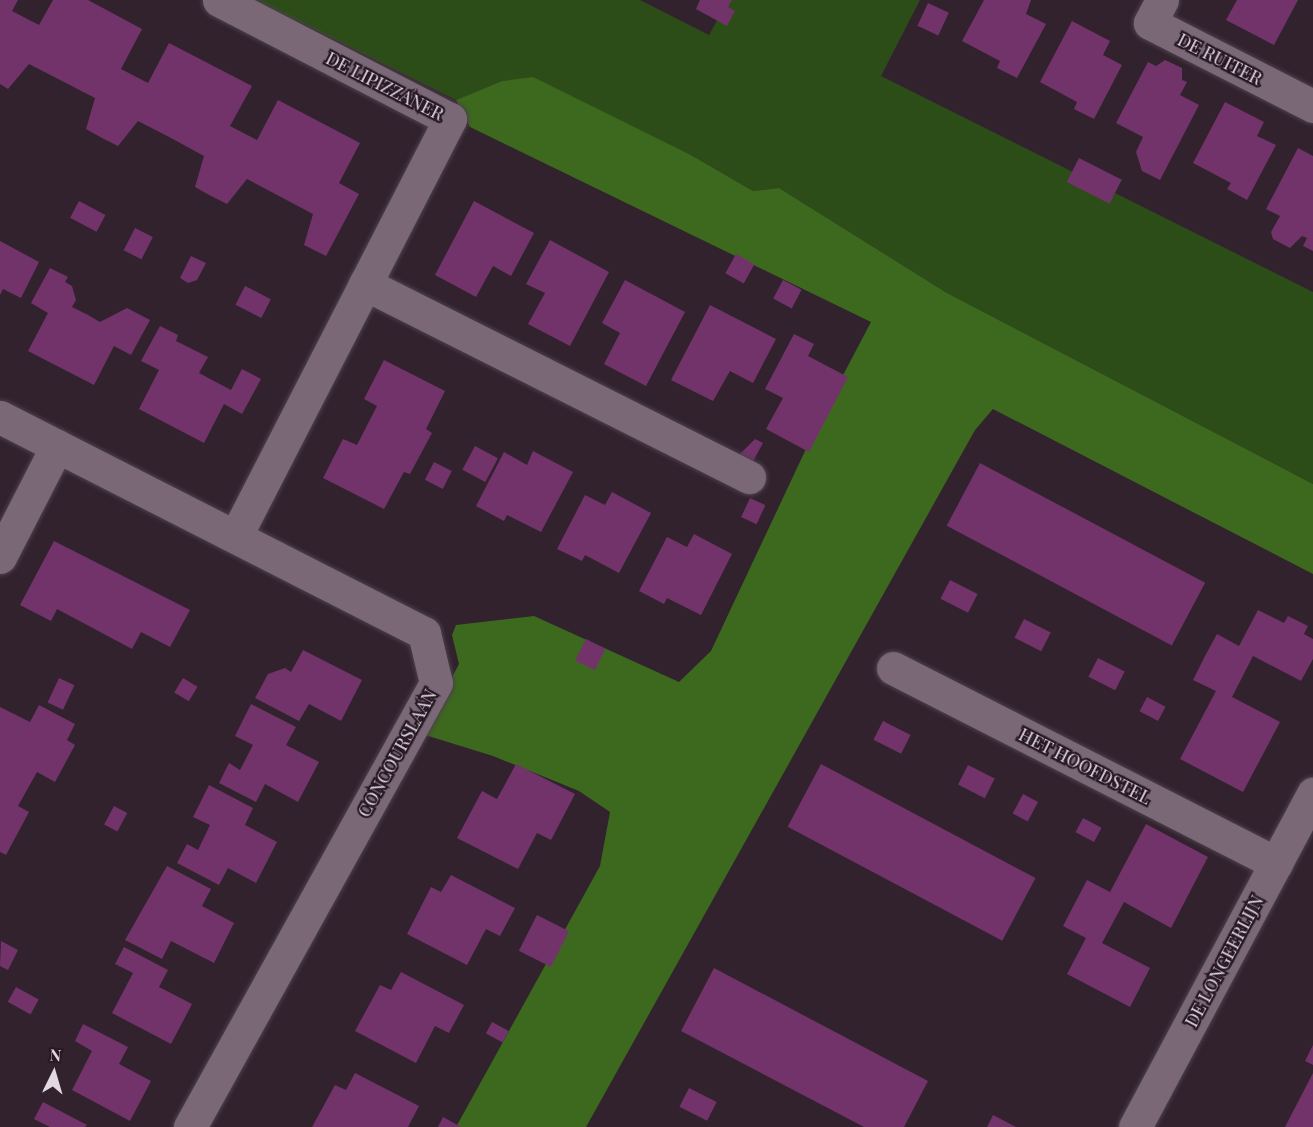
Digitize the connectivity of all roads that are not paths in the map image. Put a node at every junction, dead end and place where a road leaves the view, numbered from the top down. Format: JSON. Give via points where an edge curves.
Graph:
{"nodes":[{"id":1,"x":219,"y":0,"type":"edge"},
{"id":2,"x":1162,"y":0,"type":"edge"},
{"id":3,"x":1313,"y":106,"type":"edge"},
{"id":4,"x":365,"y":284,"type":"junction"},
{"id":5,"x":0,"y":417,"type":"edge"},
{"id":6,"x":57,"y":446,"type":"junction"},
{"id":7,"x":749,"y":477,"type":"dead end"},
{"id":8,"x":236,"y":535,"type":"junction"},
{"id":9,"x":0,"y":557,"type":"edge"},
{"id":10,"x":893,"y":668,"type":"dead end"},
{"id":11,"x":1313,"y":794,"type":"edge"},
{"id":12,"x":1276,"y":863,"type":"junction"},
{"id":13,"x":190,"y":1127,"type":"edge"},
{"id":14,"x":1135,"y":1127,"type":"edge"}],
"edges":[{"from":1,"to":4,"type":"street","name":"DE LIPIZZANER","via":[[450,119]]},
{"from":2,"to":3,"type":"street","name":"DE RUITER","via":[[1150,23]]},
{"from":4,"to":7,"type":"street"},
{"from":4,"to":8,"type":"street","name":"DE LIPIZZANER"},
{"from":5,"to":6,"type":"street","name":"CONCOURSLAAN"},
{"from":6,"to":8,"type":"street","name":"CONCOURSLAAN"},
{"from":6,"to":9,"type":"street"},
{"from":8,"to":13,"type":"street","name":"CONCOURSLAAN","via":[[424,633],[436,683]]},
{"from":10,"to":12,"type":"street","name":"HET HOOFDSTEL"},
{"from":11,"to":12,"type":"street","name":"DE LONGEERLIJN"},
{"from":12,"to":14,"type":"street","name":"DE LONGEERLIJN"}]}
